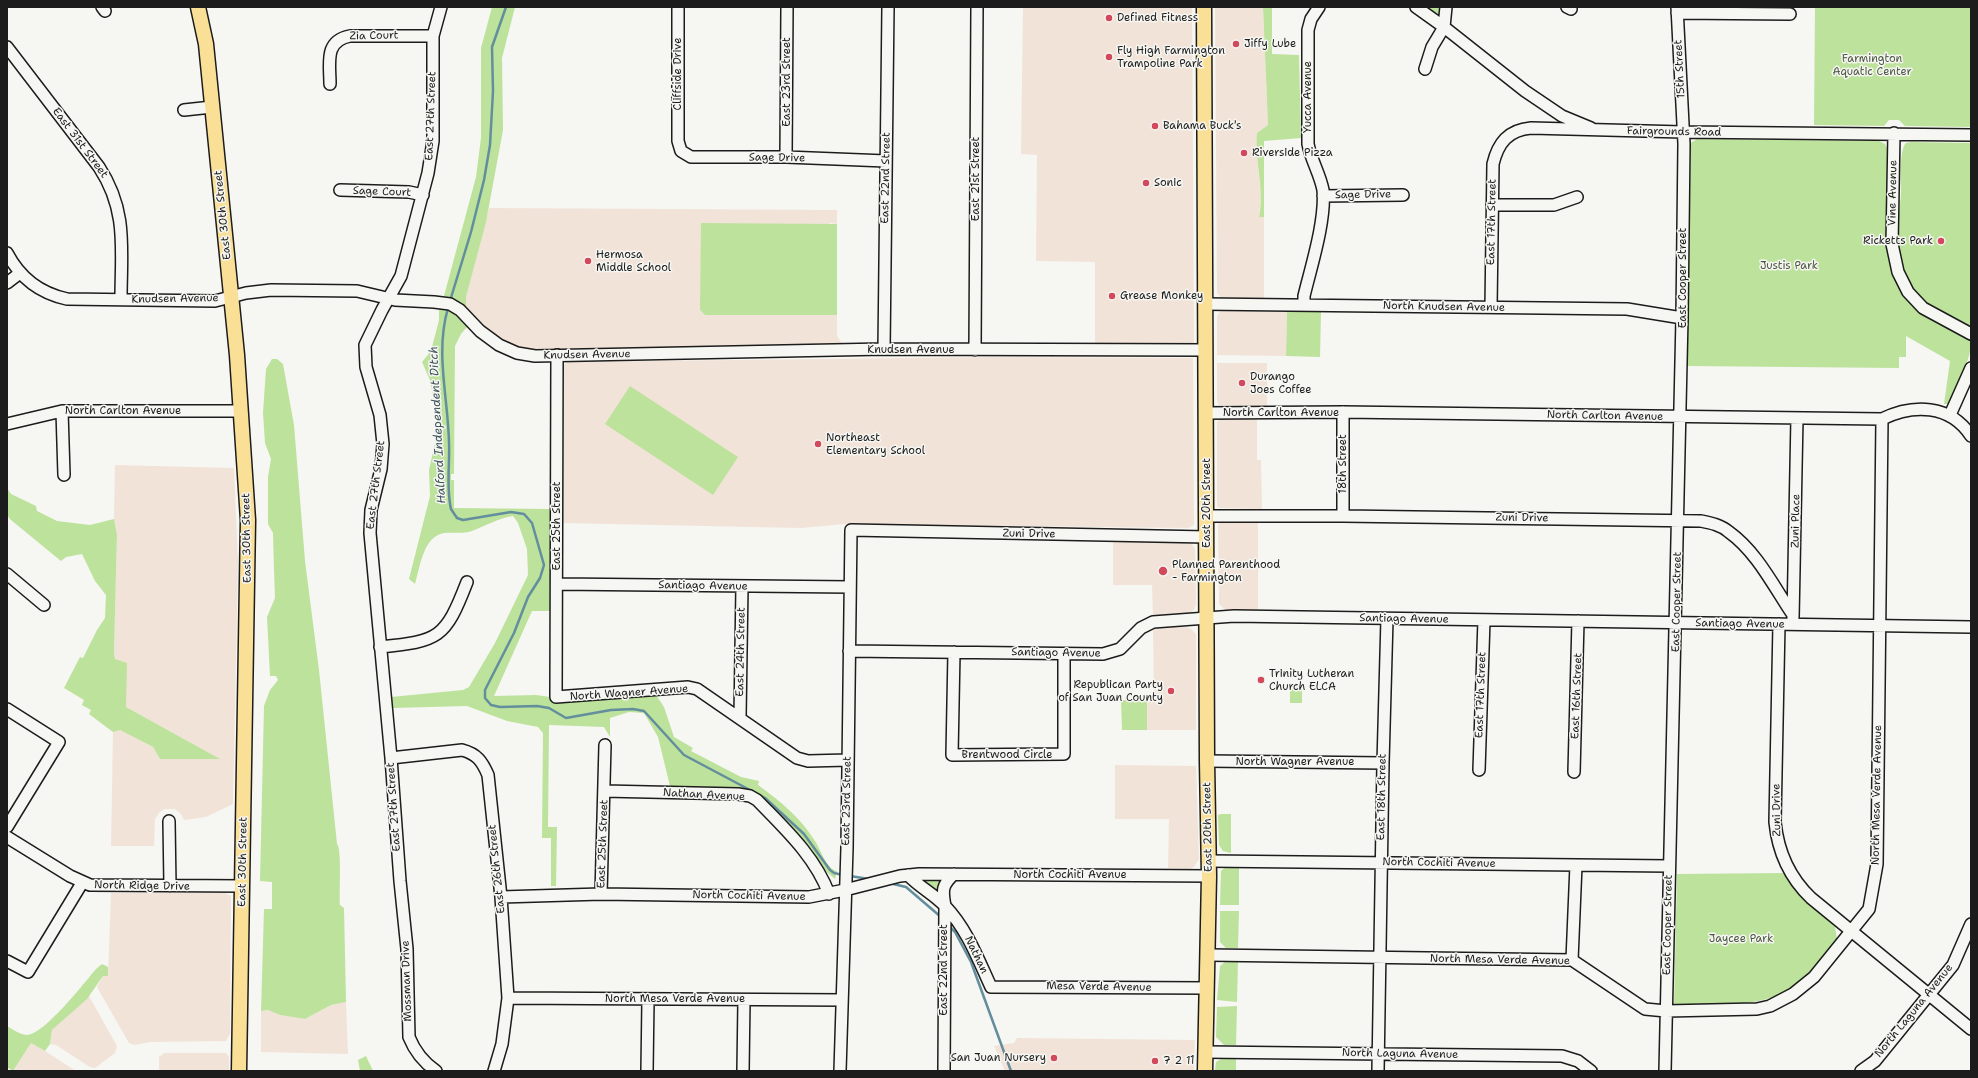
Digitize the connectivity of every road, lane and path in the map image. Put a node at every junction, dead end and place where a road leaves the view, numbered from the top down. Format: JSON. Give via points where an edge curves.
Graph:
{"nodes":[{"id":1,"x":198,"y":7,"type":"edge"},
{"id":2,"x":441,"y":7,"type":"edge"},
{"id":3,"x":678,"y":7,"type":"edge"},
{"id":4,"x":787,"y":7,"type":"edge"},
{"id":5,"x":888,"y":7,"type":"edge"},
{"id":6,"x":977,"y":7,"type":"edge"},
{"id":7,"x":1204,"y":7,"type":"edge"},
{"id":8,"x":1320,"y":7,"type":"edge"},
{"id":9,"x":1416,"y":7,"type":"edge"},
{"id":10,"x":1446,"y":7,"type":"edge"},
{"id":11,"x":1677,"y":10,"type":"edge"},
{"id":12,"x":1790,"y":14,"type":"dead end"},
{"id":13,"x":1444,"y":27,"type":"junction"},
{"id":14,"x":433,"y":36,"type":"junction"},
{"id":15,"x":7,"y":48,"type":"edge"},
{"id":16,"x":1425,"y":70,"type":"dead end"},
{"id":17,"x":330,"y":84,"type":"dead end"},
{"id":18,"x":212,"y":107,"type":"junction"},
{"id":19,"x":184,"y":110,"type":"dead end"},
{"id":20,"x":1595,"y":130,"type":"junction"},
{"id":21,"x":1683,"y":132,"type":"junction"},
{"id":22,"x":1894,"y":133,"type":"junction"},
{"id":23,"x":1971,"y":135,"type":"edge"},
{"id":24,"x":678,"y":141,"type":"joint"},
{"id":25,"x":786,"y":157,"type":"junction"},
{"id":26,"x":886,"y":161,"type":"junction"},
{"id":27,"x":340,"y":190,"type":"dead end"},
{"id":28,"x":423,"y":195,"type":"junction"},
{"id":29,"x":1403,"y":195,"type":"dead end"},
{"id":30,"x":1323,"y":196,"type":"junction"},
{"id":31,"x":1577,"y":197,"type":"dead end"},
{"id":32,"x":1492,"y":205,"type":"junction"},
{"id":33,"x":7,"y":253,"type":"edge"},
{"id":34,"x":20,"y":273,"type":"junction"},
{"id":35,"x":7,"y":283,"type":"edge"},
{"id":36,"x":231,"y":296,"type":"junction"},
{"id":37,"x":121,"y":299,"type":"junction"},
{"id":38,"x":388,"y":299,"type":"junction"},
{"id":39,"x":1205,"y":304,"type":"junction"},
{"id":40,"x":1304,"y":305,"type":"junction"},
{"id":41,"x":1491,"y":307,"type":"junction"},
{"id":42,"x":1682,"y":318,"type":"junction"},
{"id":43,"x":1971,"y":334,"type":"edge"},
{"id":44,"x":884,"y":349,"type":"junction"},
{"id":45,"x":974,"y":350,"type":"junction"},
{"id":46,"x":1206,"y":350,"type":"junction"},
{"id":47,"x":558,"y":355,"type":"junction"},
{"id":48,"x":1971,"y":368,"type":"edge"},
{"id":49,"x":62,"y":411,"type":"junction"},
{"id":50,"x":241,"y":411,"type":"junction"},
{"id":51,"x":1343,"y":412,"type":"junction"},
{"id":52,"x":1206,"y":413,"type":"junction"},
{"id":53,"x":1950,"y":415,"type":"junction"},
{"id":54,"x":1681,"y":417,"type":"junction"},
{"id":55,"x":1797,"y":418,"type":"junction"},
{"id":56,"x":1882,"y":419,"type":"junction"},
{"id":57,"x":7,"y":424,"type":"edge"},
{"id":58,"x":1971,"y":436,"type":"edge"},
{"id":59,"x":64,"y":475,"type":"dead end"},
{"id":60,"x":1207,"y":516,"type":"junction"},
{"id":61,"x":1343,"y":516,"type":"junction"},
{"id":62,"x":1679,"y":520,"type":"junction"},
{"id":63,"x":851,"y":530,"type":"joint"},
{"id":64,"x":1207,"y":537,"type":"junction"},
{"id":65,"x":7,"y":574,"type":"edge"},
{"id":66,"x":467,"y":582,"type":"dead end"},
{"id":67,"x":557,"y":584,"type":"junction"},
{"id":68,"x":742,"y":586,"type":"junction"},
{"id":69,"x":850,"y":587,"type":"junction"},
{"id":70,"x":44,"y":605,"type":"dead end"},
{"id":71,"x":1207,"y":618,"type":"junction"},
{"id":72,"x":1387,"y":619,"type":"junction"},
{"id":73,"x":1484,"y":620,"type":"junction"},
{"id":74,"x":1792,"y":620,"type":"junction"},
{"id":75,"x":1578,"y":621,"type":"junction"},
{"id":76,"x":1676,"y":622,"type":"junction"},
{"id":77,"x":1779,"y":624,"type":"junction"},
{"id":78,"x":1880,"y":626,"type":"junction"},
{"id":79,"x":1971,"y":627,"type":"edge"},
{"id":80,"x":380,"y":647,"type":"junction"},
{"id":81,"x":849,"y":651,"type":"junction"},
{"id":82,"x":954,"y":652,"type":"junction"},
{"id":83,"x":1064,"y":654,"type":"junction"},
{"id":84,"x":556,"y":697,"type":"joint"},
{"id":85,"x":7,"y":709,"type":"edge"},
{"id":86,"x":740,"y":717,"type":"junction"},
{"id":87,"x":605,"y":745,"type":"dead end"},
{"id":88,"x":391,"y":758,"type":"junction"},
{"id":89,"x":848,"y":760,"type":"junction"},
{"id":90,"x":1207,"y":761,"type":"junction"},
{"id":91,"x":1383,"y":763,"type":"junction"},
{"id":92,"x":1479,"y":770,"type":"dead end"},
{"id":93,"x":1574,"y":772,"type":"dead end"},
{"id":94,"x":604,"y":791,"type":"junction"},
{"id":95,"x":169,"y":821,"type":"dead end"},
{"id":96,"x":7,"y":827,"type":"edge"},
{"id":97,"x":7,"y":837,"type":"edge"},
{"id":98,"x":1209,"y":861,"type":"junction"},
{"id":99,"x":1382,"y":862,"type":"junction"},
{"id":100,"x":1576,"y":865,"type":"junction"},
{"id":101,"x":1669,"y":866,"type":"junction"},
{"id":102,"x":954,"y":874,"type":"junction"},
{"id":103,"x":908,"y":875,"type":"junction"},
{"id":104,"x":1209,"y":876,"type":"junction"},
{"id":105,"x":400,"y":882,"type":"joint"},
{"id":106,"x":82,"y":883,"type":"junction"},
{"id":107,"x":170,"y":886,"type":"junction"},
{"id":108,"x":243,"y":886,"type":"junction"},
{"id":109,"x":845,"y":890,"type":"junction"},
{"id":110,"x":601,"y":894,"type":"junction"},
{"id":111,"x":828,"y":894,"type":"junction"},
{"id":112,"x":501,"y":896,"type":"junction"},
{"id":113,"x":945,"y":906,"type":"junction"},
{"id":114,"x":1971,"y":924,"type":"edge"},
{"id":115,"x":1851,"y":931,"type":"junction"},
{"id":116,"x":1208,"y":955,"type":"junction"},
{"id":117,"x":1381,"y":959,"type":"junction"},
{"id":118,"x":1572,"y":960,"type":"junction"},
{"id":119,"x":7,"y":961,"type":"edge"},
{"id":120,"x":991,"y":986,"type":"joint"},
{"id":121,"x":1207,"y":988,"type":"junction"},
{"id":122,"x":1929,"y":995,"type":"junction"},
{"id":123,"x":508,"y":998,"type":"junction"},
{"id":124,"x":648,"y":1000,"type":"junction"},
{"id":125,"x":744,"y":1000,"type":"junction"},
{"id":126,"x":842,"y":1000,"type":"junction"},
{"id":127,"x":1666,"y":1010,"type":"junction"},
{"id":128,"x":1971,"y":1029,"type":"edge"},
{"id":129,"x":1206,"y":1052,"type":"junction"},
{"id":130,"x":1379,"y":1054,"type":"junction"},
{"id":131,"x":239,"y":1071,"type":"edge"},
{"id":132,"x":436,"y":1071,"type":"edge"},
{"id":133,"x":494,"y":1071,"type":"edge"},
{"id":134,"x":646,"y":1071,"type":"edge"},
{"id":135,"x":743,"y":1071,"type":"edge"},
{"id":136,"x":840,"y":1071,"type":"edge"},
{"id":137,"x":944,"y":1071,"type":"edge"},
{"id":138,"x":1205,"y":1071,"type":"edge"},
{"id":139,"x":1378,"y":1071,"type":"edge"},
{"id":140,"x":1591,"y":1071,"type":"edge"},
{"id":141,"x":1665,"y":1071,"type":"edge"},
{"id":142,"x":1860,"y":1071,"type":"edge"}],
"edges":[{"from":1,"to":18,"type":"main road","name":"East 30th Street","via":[[205,39]]},
{"from":2,"to":14,"type":"street","name":"East 27th Street"},
{"from":3,"to":24,"type":"street","name":"Cliffside Drive"},
{"from":4,"to":25,"type":"street","name":"East 23rd Street"},
{"from":5,"to":26,"type":"street","name":"East 22nd Street"},
{"from":6,"to":45,"type":"street","name":"East 21st Street"},
{"from":7,"to":39,"type":"main road","name":"East 20th Street"},
{"from":8,"to":30,"type":"street","name":"Yucca Avenue","via":[[1311,19],[1308,30],[1308,144],[1318,169]]},
{"from":9,"to":13,"type":"street","name":"Fairgrounds Road"},
{"from":10,"to":13,"type":"street"},
{"from":11,"to":12,"type":"street"},
{"from":11,"to":21,"type":"street","name":"15th Street"},
{"from":13,"to":16,"type":"street","via":[[1432,47]]},
{"from":13,"to":20,"type":"street","name":"Fairgrounds Road","via":[[1524,91],[1562,116]]},
{"from":14,"to":17,"type":"street","name":"Zia Court","via":[[339,38],[330,54]]},
{"from":14,"to":28,"type":"street","name":"East 27th Street","via":[[433,141]]},
{"from":15,"to":37,"type":"street","name":"East 31st Street","via":[[99,167],[110,186],[121,219]]},
{"from":18,"to":19,"type":"street"},
{"from":18,"to":36,"type":"main road","name":"East 30th Street"},
{"from":20,"to":21,"type":"street","name":"Fairgrounds Road"},
{"from":20,"to":32,"type":"street","name":"East 17th Street","via":[[1525,128],[1510,133],[1499,146],[1493,164]]},
{"from":21,"to":22,"type":"street","name":"Fairgrounds Road"},
{"from":21,"to":42,"type":"street","name":"East Cooper Street"},
{"from":22,"to":23,"type":"street","name":"Fairgrounds Road"},
{"from":22,"to":43,"type":"street","name":"Vine Avenue","via":[[1892,244],[1898,272],[1908,292],[1923,308]]},
{"from":24,"to":25,"type":"street","name":"Sage Drive","via":[[681,151],[691,157]]},
{"from":25,"to":26,"type":"street","name":"Sage Drive"},
{"from":26,"to":44,"type":"street","name":"East 22nd Street"},
{"from":27,"to":28,"type":"street","name":"Sage Court","via":[[409,192]]},
{"from":28,"to":38,"type":"street","name":"East 27th Street","via":[[406,264]]},
{"from":29,"to":30,"type":"street","name":"Sage Drive"},
{"from":30,"to":40,"type":"street","name":"Yucca Avenue","via":[[1322,214]]},
{"from":31,"to":32,"type":"street","via":[[1554,205]]},
{"from":32,"to":41,"type":"street","name":"East 17th Street"},
{"from":33,"to":34,"type":"street","name":"Knudsen Avenue"},
{"from":34,"to":35,"type":"street"},
{"from":34,"to":37,"type":"street","name":"Knudsen Avenue","via":[[34,286],[57,297],[76,300]]},
{"from":36,"to":37,"type":"street","name":"Knudsen Avenue","via":[[215,300]]},
{"from":36,"to":38,"type":"street","name":"Knudsen Avenue","via":[[271,290],[335,290],[362,292]]},
{"from":36,"to":50,"type":"main road","name":"East 30th Street"},
{"from":38,"to":47,"type":"street","name":"Knudsen Avenue","via":[[450,304],[460,310],[489,339],[504,348],[526,355]]},
{"from":38,"to":80,"type":"street","name":"East 27th Street","via":[[365,345],[366,367],[380,415],[383,444],[381,469],[371,510],[370,533]]},
{"from":39,"to":40,"type":"street","name":"North Knudsen Avenue"},
{"from":39,"to":46,"type":"main road","name":"East 20th Street"},
{"from":40,"to":41,"type":"street","name":"North Knudsen Avenue"},
{"from":41,"to":42,"type":"street","name":"North Knudsen Avenue","via":[[1627,309]]},
{"from":42,"to":54,"type":"street","name":"East Cooper Street"},
{"from":44,"to":45,"type":"street","name":"Knudsen Avenue"},
{"from":44,"to":47,"type":"street","name":"Knudsen Avenue"},
{"from":45,"to":46,"type":"street","name":"Knudsen Avenue"},
{"from":46,"to":52,"type":"main road","name":"East 20th Street"},
{"from":47,"to":67,"type":"street","name":"East 25th Street"},
{"from":48,"to":53,"type":"street"},
{"from":49,"to":50,"type":"street","name":"North Carlton Avenue"},
{"from":49,"to":57,"type":"street","name":"North Carlton Avenue"},
{"from":49,"to":59,"type":"street"},
{"from":50,"to":108,"type":"main road","name":"East 30th Street","via":[[248,534]]},
{"from":51,"to":52,"type":"street","name":"North Carlton Avenue"},
{"from":51,"to":54,"type":"street","name":"North Carlton Avenue"},
{"from":51,"to":61,"type":"street","name":"18th Street"},
{"from":52,"to":60,"type":"main road","name":"East 20th Street"},
{"from":53,"to":56,"type":"street","name":"North Carlton Avenue","via":[[1915,409],[1898,412]]},
{"from":53,"to":58,"type":"street"},
{"from":54,"to":55,"type":"street","name":"North Carlton Avenue"},
{"from":54,"to":62,"type":"street","name":"East Cooper Street"},
{"from":55,"to":56,"type":"street","name":"North Carlton Avenue"},
{"from":55,"to":74,"type":"street","name":"Zuni Place"},
{"from":56,"to":78,"type":"street","name":"North Mesa Verde Avenue"},
{"from":60,"to":61,"type":"street","name":"Zuni Drive"},
{"from":60,"to":64,"type":"main road","name":"East 20th Street"},
{"from":61,"to":62,"type":"street","name":"Zuni Drive"},
{"from":62,"to":74,"type":"street","name":"Zuni Drive","via":[[1701,520],[1729,531],[1744,545],[1762,569]]},
{"from":62,"to":76,"type":"street","name":"East Cooper Street"},
{"from":63,"to":64,"type":"street","name":"Zuni Drive"},
{"from":63,"to":69,"type":"street","name":"East 23rd Street"},
{"from":64,"to":71,"type":"main road","name":"East 20th Street"},
{"from":65,"to":70,"type":"street"},
{"from":66,"to":80,"type":"street","via":[[447,625],[434,638],[416,644]]},
{"from":67,"to":68,"type":"street","name":"Santiago Avenue"},
{"from":67,"to":84,"type":"street","name":"East 25th Street"},
{"from":68,"to":69,"type":"street","name":"Santiago Avenue"},
{"from":68,"to":86,"type":"street","name":"East 24th Street"},
{"from":69,"to":81,"type":"street","name":"East 23rd Street"},
{"from":71,"to":72,"type":"street","name":"Santiago Avenue","via":[[1234,616]]},
{"from":71,"to":83,"type":"street","name":"Santiago Avenue","via":[[1153,622],[1141,628],[1120,649],[1109,653]]},
{"from":71,"to":90,"type":"main road","name":"East 20th Street"},
{"from":72,"to":73,"type":"street","name":"Santiago Avenue"},
{"from":72,"to":91,"type":"street","name":"East 18th Street"},
{"from":73,"to":75,"type":"street","name":"Santiago Avenue"},
{"from":73,"to":92,"type":"street","name":"East 17th Street"},
{"from":74,"to":77,"type":"street","name":"Santiago Avenue"},
{"from":74,"to":78,"type":"street","name":"Santiago Avenue"},
{"from":75,"to":76,"type":"street","name":"Santiago Avenue"},
{"from":75,"to":93,"type":"street","name":"East 16th Street"},
{"from":76,"to":77,"type":"street","name":"Santiago Avenue"},
{"from":76,"to":101,"type":"street","name":"East Cooper Street"},
{"from":77,"to":115,"type":"street","name":"Zuni Drive","via":[[1775,822],[1778,844],[1789,870],[1801,888]]},
{"from":78,"to":79,"type":"street","name":"Santiago Avenue"},
{"from":78,"to":115,"type":"street","name":"North Mesa Verde Avenue","via":[[1876,864],[1869,909]]},
{"from":80,"to":88,"type":"street","name":"East 27th Street"},
{"from":81,"to":82,"type":"street","name":"Santiago Avenue"},
{"from":81,"to":89,"type":"street","name":"East 23rd Street"},
{"from":82,"to":83,"type":"street","name":"Santiago Avenue"},
{"from":82,"to":83,"type":"street","name":"Brentwood Circle","via":[[952,755],[1064,754]]},
{"from":84,"to":86,"type":"street","name":"North Wagner Avenue","via":[[688,687],[697,689]]},
{"from":85,"to":96,"type":"street","via":[[59,742]]},
{"from":86,"to":89,"type":"street","name":"North Wagner Avenue","via":[[797,758]]},
{"from":87,"to":94,"type":"street","name":"East 25th Street"},
{"from":88,"to":105,"type":"street","name":"East 27th Street"},
{"from":88,"to":112,"type":"street","name":"East 26th Street","via":[[462,750],[474,753],[483,763],[488,775]]},
{"from":89,"to":109,"type":"street","name":"East 23rd Street"},
{"from":90,"to":91,"type":"street","name":"North Wagner Avenue"},
{"from":90,"to":98,"type":"main road","name":"East 20th Street"},
{"from":91,"to":99,"type":"street","name":"East 18th Street"},
{"from":94,"to":110,"type":"street","name":"East 25th Street"},
{"from":94,"to":111,"type":"street","name":"Nathan Avenue","via":[[750,796],[798,842],[824,881]]},
{"from":95,"to":107,"type":"street"},
{"from":97,"to":106,"type":"street","name":"North Ridge Drive"},
{"from":98,"to":99,"type":"street","name":"North Cochiti Avenue"},
{"from":98,"to":104,"type":"main road","name":"East 20th Street"},
{"from":99,"to":100,"type":"street","name":"North Cochiti Avenue"},
{"from":99,"to":117,"type":"street","name":"East 18th Street"},
{"from":100,"to":101,"type":"street","name":"North Cochiti Avenue"},
{"from":100,"to":118,"type":"street"},
{"from":101,"to":127,"type":"street","name":"East Cooper Street"},
{"from":102,"to":103,"type":"street","name":"North Cochiti Avenue"},
{"from":102,"to":104,"type":"street","name":"North Cochiti Avenue"},
{"from":102,"to":113,"type":"street","name":"East 22nd Street","via":[[945,882],[942,894]]},
{"from":103,"to":109,"type":"street","name":"North Cochiti Avenue"},
{"from":103,"to":113,"type":"street","name":"Nathan"},
{"from":104,"to":116,"type":"main road","name":"East 20th Street"},
{"from":105,"to":132,"type":"street","name":"Mossman Drive","via":[[407,949],[409,1037],[414,1048]]},
{"from":106,"to":107,"type":"street","name":"North Ridge Drive","via":[[107,887]]},
{"from":106,"to":119,"type":"street","via":[[28,972]]},
{"from":107,"to":108,"type":"street","name":"North Ridge Drive"},
{"from":108,"to":131,"type":"main road","name":"East 30th Street"},
{"from":109,"to":111,"type":"street","name":"North Cochiti Avenue"},
{"from":109,"to":126,"type":"street","name":"East 23rd Street"},
{"from":110,"to":111,"type":"street","name":"North Cochiti Avenue","via":[[809,897]]},
{"from":110,"to":112,"type":"street","name":"North Cochiti Avenue"},
{"from":112,"to":123,"type":"street","name":"East 26th Street"},
{"from":113,"to":120,"type":"street","name":"Nathan","via":[[967,934]]},
{"from":113,"to":137,"type":"street","name":"East 22nd Street"},
{"from":114,"to":122,"type":"street","name":"North Laguna Avenue","via":[[1953,965]]},
{"from":115,"to":122,"type":"street","name":"Zuni Drive"},
{"from":115,"to":127,"type":"street","name":"North Mesa Verde Avenue","via":[[1814,977],[1793,994],[1776,1003],[1743,1010]]},
{"from":116,"to":117,"type":"street","name":"North Mesa Verde Avenue"},
{"from":116,"to":121,"type":"main road","name":"East 20th Street"},
{"from":117,"to":118,"type":"street","name":"North Mesa Verde Avenue"},
{"from":117,"to":130,"type":"street","name":"East 18th Street"},
{"from":118,"to":127,"type":"street","name":"North Mesa Verde Avenue","via":[[1645,1009]]},
{"from":120,"to":121,"type":"street","name":"Mesa Verde Avenue"},
{"from":121,"to":129,"type":"main road","name":"East 20th Street"},
{"from":122,"to":128,"type":"street","name":"Zuni Drive"},
{"from":122,"to":142,"type":"street","name":"North Laguna Avenue","via":[[1875,1061]]},
{"from":123,"to":124,"type":"street","name":"North Mesa Verde Avenue"},
{"from":123,"to":133,"type":"street","name":"East 26th Street","via":[[502,1044]]},
{"from":124,"to":125,"type":"street","name":"North Mesa Verde Avenue"},
{"from":124,"to":134,"type":"street"},
{"from":125,"to":126,"type":"street","name":"North Mesa Verde Avenue"},
{"from":125,"to":135,"type":"street"},
{"from":126,"to":136,"type":"street","name":"East 23rd Street"},
{"from":127,"to":141,"type":"street","name":"East Cooper Street"},
{"from":129,"to":130,"type":"street","name":"North Laguna Avenue"},
{"from":129,"to":138,"type":"main road","name":"East 20th Street"},
{"from":130,"to":139,"type":"street","name":"East 18th Street"},
{"from":130,"to":140,"type":"street","name":"North Laguna Avenue","via":[[1562,1056],[1578,1061]]}]}
